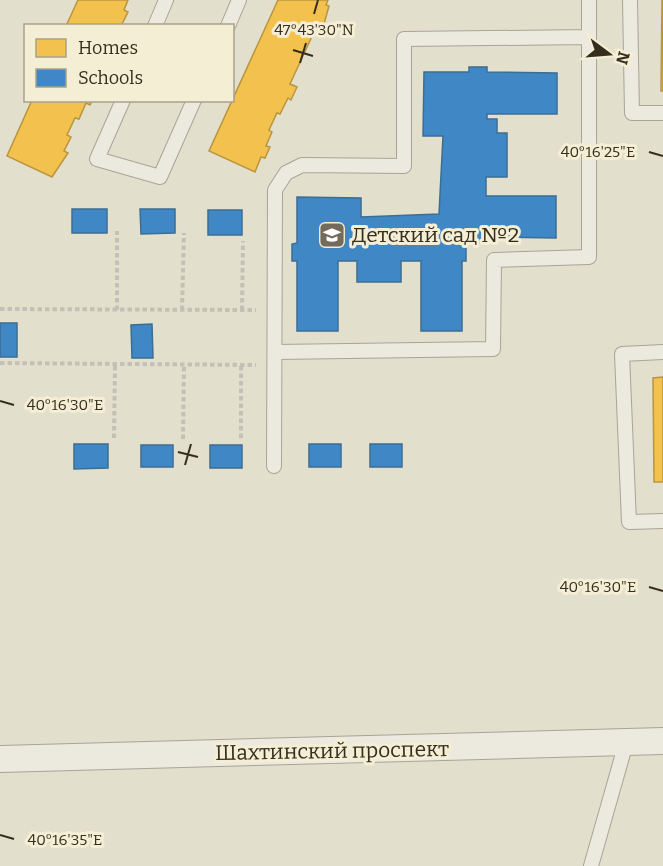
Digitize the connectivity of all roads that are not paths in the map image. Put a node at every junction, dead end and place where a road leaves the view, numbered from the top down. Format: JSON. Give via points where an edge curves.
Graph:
{"nodes":[{"id":1,"x":166,"y":0,"type":"edge"},
{"id":2,"x":239,"y":0,"type":"edge"},
{"id":3,"x":589,"y":0,"type":"edge"},
{"id":4,"x":630,"y":0,"type":"edge"},
{"id":5,"x":156,"y":24,"type":"edge"},
{"id":6,"x":229,"y":24,"type":"edge"},
{"id":7,"x":589,"y":37,"type":"junction"},
{"id":8,"x":122,"y":102,"type":"edge"},
{"id":9,"x":193,"y":102,"type":"edge"},
{"id":10,"x":663,"y":113,"type":"edge"},
{"id":11,"x":663,"y":352,"type":"edge"},
{"id":12,"x":275,"y":359,"type":"junction"},
{"id":13,"x":274,"y":466,"type":"dead end"},
{"id":14,"x":663,"y":521,"type":"edge"},
{"id":15,"x":663,"y":741,"type":"edge"},
{"id":16,"x":626,"y":743,"type":"junction"},
{"id":17,"x":0,"y":759,"type":"edge"},
{"id":18,"x":591,"y":866,"type":"edge"}],
"edges":[{"from":1,"to":5,"type":"lane"},
{"from":2,"to":6,"type":"lane"},
{"from":3,"to":7,"type":"lane"},
{"from":4,"to":10,"type":"lane","via":[[632,113]]},
{"from":7,"to":12,"type":"lane","via":[[404,39],[404,166],[302,165],[286,173],[275,190]]},
{"from":7,"to":12,"type":"lane","via":[[589,257],[494,260],[493,350]]},
{"from":8,"to":9,"type":"lane","via":[[97,159],[160,177]]},
{"from":11,"to":14,"type":"lane","via":[[622,354],[629,522]]},
{"from":12,"to":13,"type":"lane"},
{"from":15,"to":16,"type":"street","name":"Шахтинский проспект"},
{"from":16,"to":17,"type":"street","name":"Шахтинский проспект"},
{"from":16,"to":18,"type":"lane"}]}
